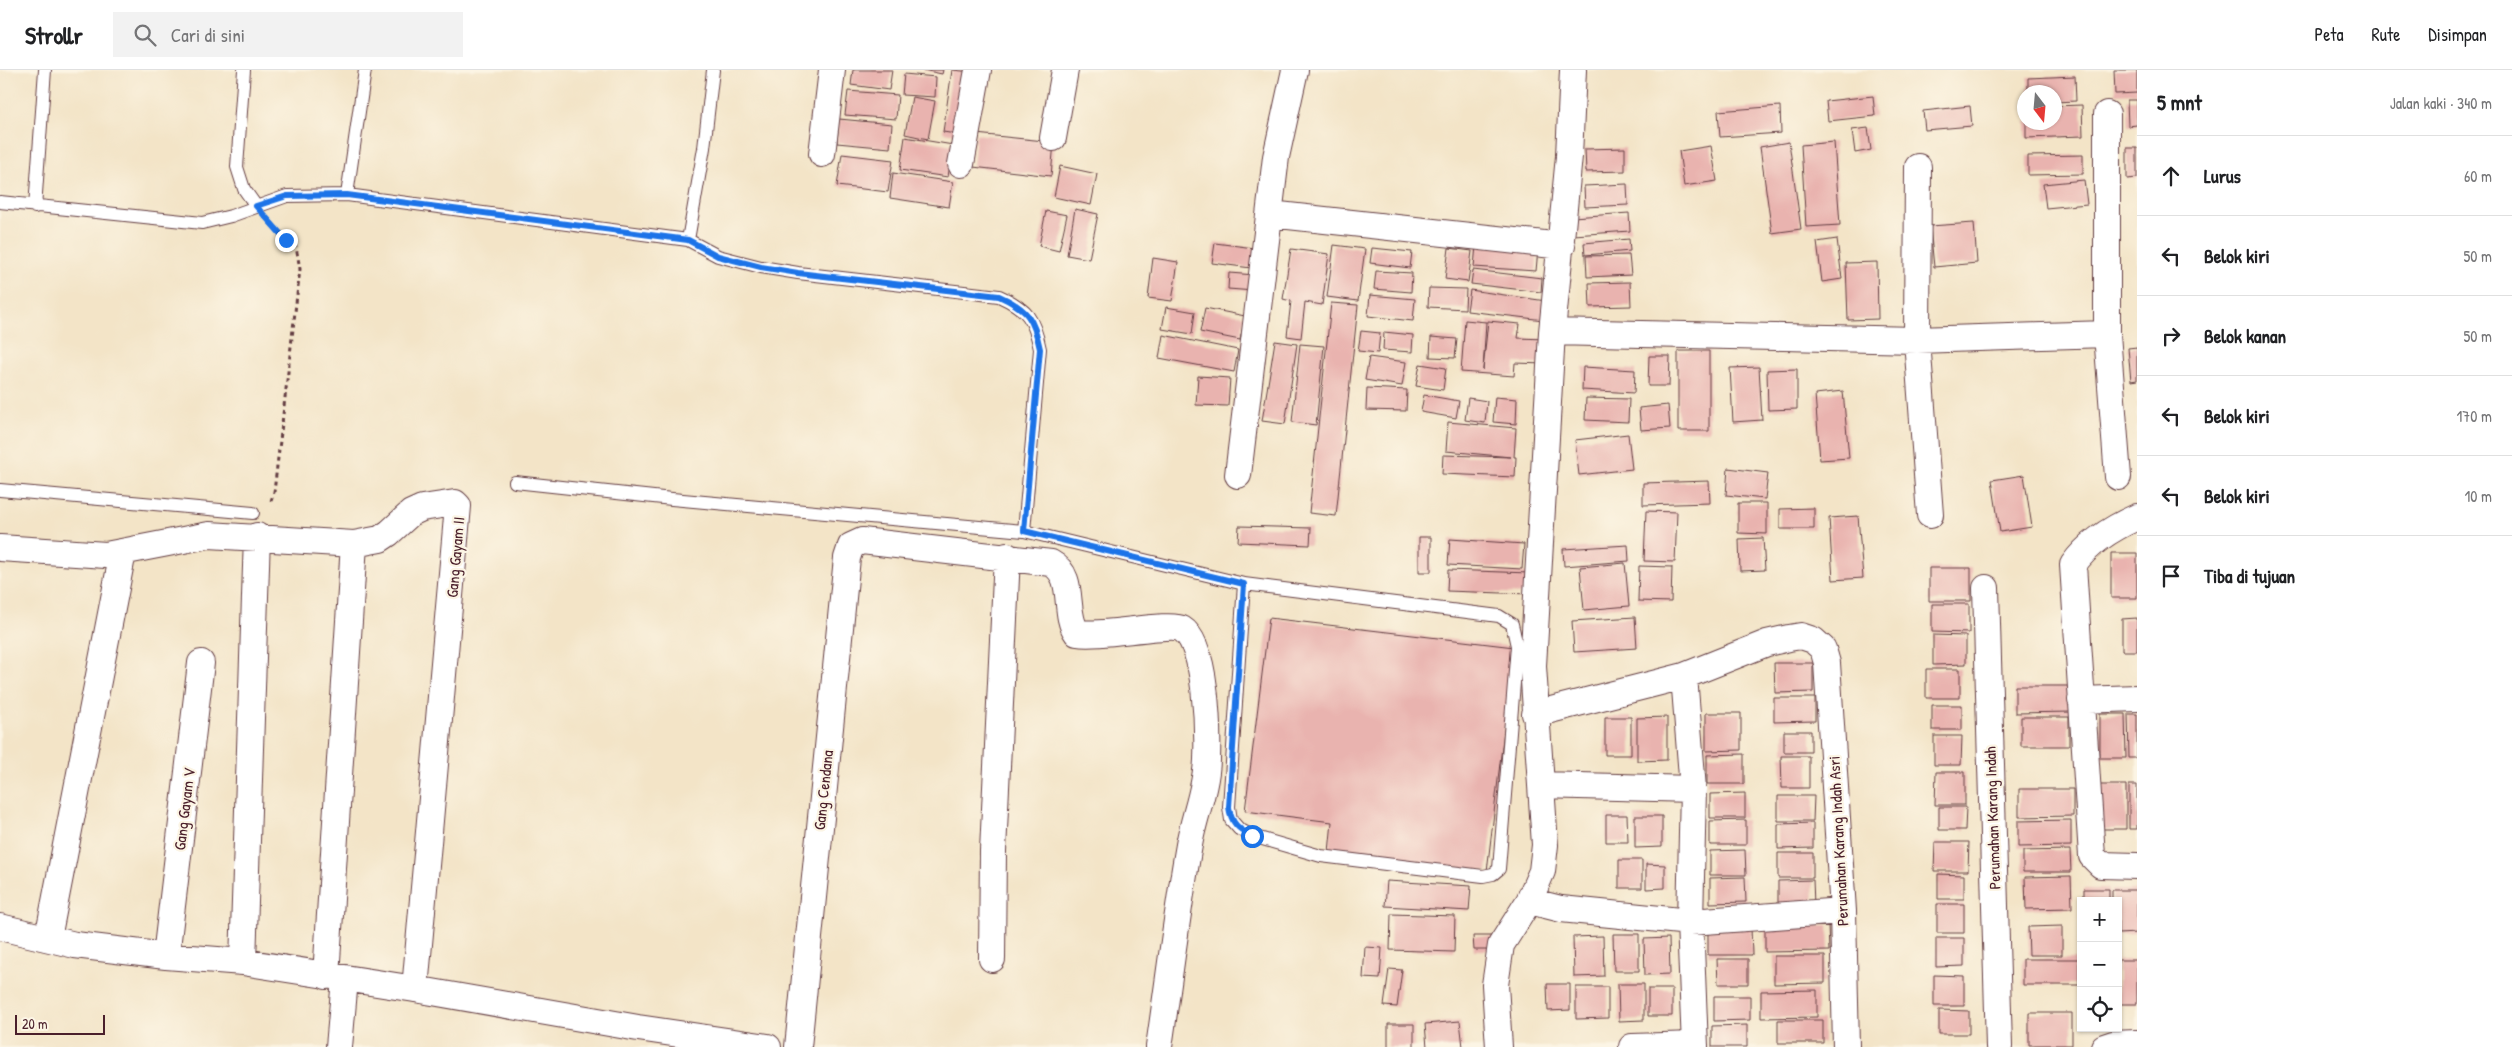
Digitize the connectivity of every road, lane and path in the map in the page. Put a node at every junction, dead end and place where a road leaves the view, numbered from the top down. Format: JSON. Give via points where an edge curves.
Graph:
{"nodes":[{"id":1,"x":45,"y":70,"type":"edge"},
{"id":2,"x":244,"y":70,"type":"edge"},
{"id":3,"x":365,"y":70,"type":"edge"},
{"id":4,"x":712,"y":70,"type":"edge"},
{"id":5,"x":832,"y":70,"type":"edge"},
{"id":6,"x":978,"y":70,"type":"edge"},
{"id":7,"x":1065,"y":70,"type":"edge"},
{"id":8,"x":1295,"y":70,"type":"edge"},
{"id":9,"x":1573,"y":70,"type":"edge"},
{"id":10,"x":2107,"y":114,"type":"dead end"},
{"id":11,"x":1053,"y":138,"type":"dead end"},
{"id":12,"x":822,"y":154,"type":"dead end"},
{"id":13,"x":961,"y":164,"type":"dead end"},
{"id":14,"x":1918,"y":167,"type":"dead end"},
{"id":15,"x":347,"y":195,"type":"junction"},
{"id":16,"x":0,"y":202,"type":"edge"},
{"id":17,"x":256,"y":206,"type":"junction"},
{"id":18,"x":35,"y":207,"type":"junction"},
{"id":19,"x":1270,"y":214,"type":"junction"},
{"id":20,"x":688,"y":240,"type":"junction"},
{"id":21,"x":1562,"y":246,"type":"junction"},
{"id":22,"x":1552,"y":332,"type":"junction"},
{"id":23,"x":2107,"y":334,"type":"junction"},
{"id":24,"x":1917,"y":340,"type":"junction"},
{"id":25,"x":1238,"y":475,"type":"dead end"},
{"id":26,"x":2118,"y":478,"type":"dead end"},
{"id":27,"x":515,"y":482,"type":"dead end"},
{"id":28,"x":0,"y":490,"type":"edge"},
{"id":29,"x":1930,"y":515,"type":"dead end"},
{"id":30,"x":2137,"y":517,"type":"edge"},
{"id":31,"x":255,"y":525,"type":"junction"},
{"id":32,"x":1024,"y":531,"type":"junction"},
{"id":33,"x":354,"y":544,"type":"junction"},
{"id":34,"x":0,"y":548,"type":"edge"},
{"id":35,"x":123,"y":552,"type":"junction"},
{"id":36,"x":1007,"y":556,"type":"junction"},
{"id":37,"x":1244,"y":584,"type":"junction"},
{"id":38,"x":1986,"y":588,"type":"dead end"},
{"id":39,"x":201,"y":663,"type":"dead end"},
{"id":40,"x":1684,"y":676,"type":"junction"},
{"id":41,"x":2137,"y":698,"type":"edge"},
{"id":42,"x":2081,"y":700,"type":"junction"},
{"id":43,"x":1534,"y":714,"type":"junction"},
{"id":44,"x":1541,"y":785,"type":"junction"},
{"id":45,"x":1693,"y":789,"type":"junction"},
{"id":46,"x":2137,"y":866,"type":"edge"},
{"id":47,"x":1529,"y":900,"type":"junction"},
{"id":48,"x":1843,"y":911,"type":"junction"},
{"id":49,"x":1690,"y":922,"type":"junction"},
{"id":50,"x":0,"y":927,"type":"edge"},
{"id":51,"x":48,"y":938,"type":"junction"},
{"id":52,"x":166,"y":956,"type":"junction"},
{"id":53,"x":992,"y":959,"type":"dead end"},
{"id":54,"x":243,"y":962,"type":"junction"},
{"id":55,"x":335,"y":978,"type":"junction"},
{"id":56,"x":415,"y":989,"type":"junction"},
{"id":57,"x":2137,"y":1043,"type":"edge"},
{"id":58,"x":1695,"y":1046,"type":"edge"},
{"id":59,"x":338,"y":1047,"type":"edge"},
{"id":60,"x":768,"y":1047,"type":"edge"},
{"id":61,"x":798,"y":1047,"type":"edge"},
{"id":62,"x":1159,"y":1047,"type":"edge"},
{"id":63,"x":1499,"y":1047,"type":"edge"},
{"id":64,"x":1632,"y":1047,"type":"edge"},
{"id":65,"x":1846,"y":1047,"type":"edge"},
{"id":66,"x":1999,"y":1047,"type":"edge"},
{"id":67,"x":2104,"y":1047,"type":"edge"}],
"edges":[{"from":1,"to":18,"type":"lane"},
{"from":2,"to":17,"type":"lane","via":[[237,167],[244,190]]},
{"from":3,"to":15,"type":"lane"},
{"from":4,"to":20,"type":"lane","via":[[704,148]]},
{"from":5,"to":12,"type":"street"},
{"from":6,"to":13,"type":"street"},
{"from":7,"to":11,"type":"street"},
{"from":8,"to":19,"type":"street","via":[[1276,157]]},
{"from":9,"to":21,"type":"street"},
{"from":10,"to":23,"type":"street"},
{"from":14,"to":24,"type":"street"},
{"from":15,"to":17,"type":"lane","via":[[287,196]]},
{"from":15,"to":20,"type":"lane"},
{"from":16,"to":18,"type":"lane"},
{"from":17,"to":18,"type":"lane","via":[[202,223]]},
{"from":17,"to":31,"type":"path","via":[[296,247],[300,269],[274,492]]},
{"from":19,"to":21,"type":"street"},
{"from":19,"to":25,"type":"street"},
{"from":20,"to":32,"type":"lane","via":[[718,256],[761,267],[999,296],[1020,306],[1036,328],[1040,349]]},
{"from":21,"to":22,"type":"street"},
{"from":22,"to":24,"type":"street"},
{"from":22,"to":43,"type":"street","via":[[1533,666]]},
{"from":23,"to":24,"type":"street"},
{"from":23,"to":26,"type":"street"},
{"from":24,"to":29,"type":"street"},
{"from":27,"to":32,"type":"lane"},
{"from":28,"to":31,"type":"lane"},
{"from":30,"to":42,"type":"street","via":[[2084,550],[2074,565]]},
{"from":31,"to":33,"type":"street","name":"Gang Gayam II"},
{"from":31,"to":35,"type":"street","name":"Gang Gayam II"},
{"from":31,"to":54,"type":"street"},
{"from":32,"to":37,"type":"lane"},
{"from":33,"to":55,"type":"street"},
{"from":33,"to":56,"type":"street","name":"Gang Gayam II","via":[[380,539],[411,513],[422,508],[454,503],[458,506]]},
{"from":34,"to":35,"type":"street","name":"Gang Gayam II","via":[[98,555]]},
{"from":35,"to":51,"type":"street"},
{"from":36,"to":53,"type":"street","via":[[993,850]]},
{"from":36,"to":61,"type":"street","name":"Gang Cendana","via":[[862,541],[851,546],[846,558]]},
{"from":36,"to":62,"type":"street","via":[[1057,566],[1066,583],[1070,614],[1077,634],[1166,626],[1181,628],[1191,638],[1198,655],[1206,709],[1207,761],[1189,844]]},
{"from":37,"to":37,"type":"lane","via":[[1229,807],[1231,820],[1239,829],[1252,836],[1321,856],[1483,876],[1499,869],[1517,646],[1512,624],[1500,616]]},
{"from":38,"to":66,"type":"street","name":"Perumahan Karang Indah"},
{"from":39,"to":52,"type":"street","name":"Gang Gayam V"},
{"from":40,"to":43,"type":"street"},
{"from":40,"to":45,"type":"street"},
{"from":40,"to":48,"type":"street","name":"Perumahan Karang Indah Asri","via":[[1768,643],[1801,636],[1813,640],[1823,649],[1827,663]]},
{"from":41,"to":42,"type":"street"},
{"from":42,"to":46,"type":"street","via":[[2092,856],[2101,865]]},
{"from":43,"to":44,"type":"street"},
{"from":44,"to":45,"type":"street"},
{"from":44,"to":47,"type":"street","via":[[1545,845],[1542,871]]},
{"from":45,"to":49,"type":"street"},
{"from":47,"to":49,"type":"street","via":[[1561,909]]},
{"from":47,"to":63,"type":"street","via":[[1501,945],[1495,985]]},
{"from":48,"to":49,"type":"street"},
{"from":48,"to":65,"type":"street","name":"Perumahan Karang Indah Asri"},
{"from":49,"to":58,"type":"street"},
{"from":50,"to":51,"type":"street"},
{"from":51,"to":52,"type":"street","via":[[75,945]]},
{"from":52,"to":54,"type":"street"},
{"from":54,"to":55,"type":"street"},
{"from":55,"to":56,"type":"street"},
{"from":55,"to":59,"type":"street"},
{"from":56,"to":60,"type":"street"},
{"from":57,"to":67,"type":"street"},
{"from":58,"to":64,"type":"street"}]}
